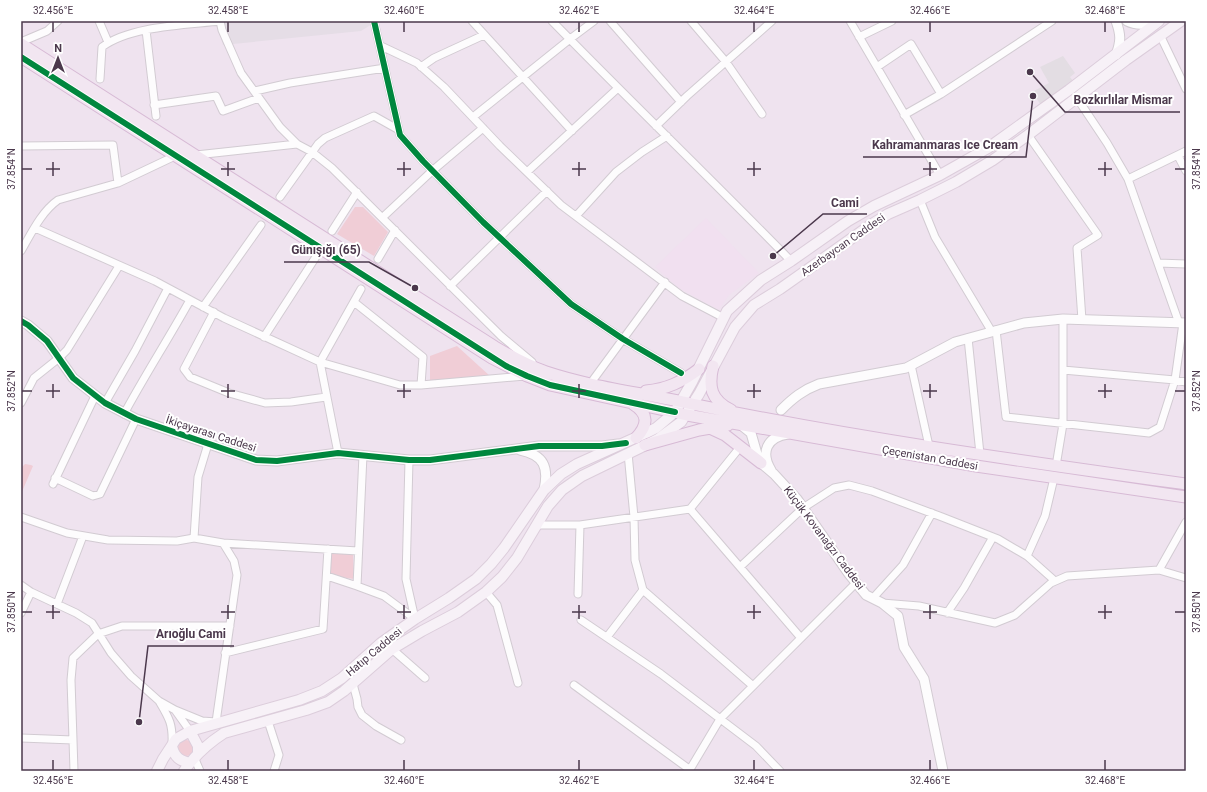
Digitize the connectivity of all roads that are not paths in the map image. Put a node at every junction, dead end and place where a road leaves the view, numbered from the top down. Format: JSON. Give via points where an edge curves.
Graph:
{"nodes":[{"id":1,"x":58,"y":21,"type":"edge"},
{"id":2,"x":99,"y":21,"type":"edge"},
{"id":3,"x":220,"y":21,"type":"edge"},
{"id":4,"x":374,"y":21,"type":"edge"},
{"id":5,"x":472,"y":21,"type":"edge"},
{"id":6,"x":552,"y":21,"type":"edge"},
{"id":7,"x":594,"y":21,"type":"edge"},
{"id":8,"x":610,"y":21,"type":"edge"},
{"id":9,"x":691,"y":21,"type":"edge"},
{"id":10,"x":772,"y":21,"type":"edge"},
{"id":11,"x":850,"y":21,"type":"edge"},
{"id":12,"x":892,"y":21,"type":"edge"},
{"id":13,"x":1116,"y":21,"type":"edge"},
{"id":14,"x":1127,"y":21,"type":"edge"},
{"id":15,"x":1156,"y":21,"type":"edge"},
{"id":16,"x":1159,"y":21,"type":"edge"},
{"id":17,"x":1181,"y":21,"type":"edge"},
{"id":18,"x":1048,"y":22,"type":"edge"},
{"id":19,"x":146,"y":30,"type":"junction"},
{"id":20,"x":484,"y":35,"type":"junction"},
{"id":21,"x":1160,"y":35,"type":"junction"},
{"id":22,"x":859,"y":37,"type":"junction"},
{"id":23,"x":570,"y":39,"type":"junction"},
{"id":24,"x":108,"y":42,"type":"junction"},
{"id":25,"x":21,"y":43,"type":"edge"},
{"id":26,"x":381,"y":46,"type":"junction"},
{"id":27,"x":1116,"y":55,"type":"junction"},
{"id":28,"x":21,"y":57,"type":"edge"},
{"id":29,"x":726,"y":62,"type":"junction"},
{"id":30,"x":420,"y":67,"type":"junction"},
{"id":31,"x":877,"y":67,"type":"junction"},
{"id":32,"x":385,"y":68,"type":"junction"},
{"id":33,"x":522,"y":77,"type":"junction"},
{"id":34,"x":100,"y":79,"type":"dead end"},
{"id":35,"x":618,"y":88,"type":"junction"},
{"id":36,"x":1186,"y":89,"type":"edge"},
{"id":37,"x":255,"y":91,"type":"junction"},
{"id":38,"x":941,"y":94,"type":"junction"},
{"id":39,"x":259,"y":98,"type":"junction"},
{"id":40,"x":1077,"y":98,"type":"junction"},
{"id":41,"x":681,"y":102,"type":"junction"},
{"id":42,"x":154,"y":105,"type":"junction"},
{"id":43,"x":762,"y":114,"type":"dead end"},
{"id":44,"x":904,"y":115,"type":"junction"},
{"id":45,"x":156,"y":116,"type":"dead end"},
{"id":46,"x":473,"y":117,"type":"junction"},
{"id":47,"x":656,"y":126,"type":"junction"},
{"id":48,"x":483,"y":128,"type":"junction"},
{"id":49,"x":399,"y":130,"type":"junction"},
{"id":50,"x":572,"y":131,"type":"junction"},
{"id":51,"x":1028,"y":135,"type":"junction"},
{"id":52,"x":667,"y":136,"type":"junction"},
{"id":53,"x":297,"y":144,"type":"junction"},
{"id":54,"x":21,"y":146,"type":"edge"},
{"id":55,"x":1186,"y":151,"type":"edge"},
{"id":56,"x":312,"y":152,"type":"junction"},
{"id":57,"x":196,"y":155,"type":"junction"},
{"id":58,"x":175,"y":156,"type":"junction"},
{"id":59,"x":1178,"y":156,"type":"junction"},
{"id":60,"x":432,"y":171,"type":"junction"},
{"id":61,"x":1186,"y":171,"type":"edge"},
{"id":62,"x":527,"y":172,"type":"junction"},
{"id":63,"x":940,"y":175,"type":"junction"},
{"id":64,"x":1128,"y":179,"type":"junction"},
{"id":65,"x":118,"y":183,"type":"junction"},
{"id":66,"x":547,"y":191,"type":"junction"},
{"id":67,"x":356,"y":192,"type":"junction"},
{"id":68,"x":280,"y":197,"type":"dead end"},
{"id":69,"x":920,"y":200,"type":"junction"},
{"id":70,"x":576,"y":216,"type":"junction"},
{"id":71,"x":383,"y":217,"type":"junction"},
{"id":72,"x":261,"y":225,"type":"dead end"},
{"id":73,"x":35,"y":228,"type":"junction"},
{"id":74,"x":395,"y":230,"type":"junction"},
{"id":75,"x":332,"y":231,"type":"dead end"},
{"id":76,"x":500,"y":238,"type":"junction"},
{"id":77,"x":321,"y":249,"type":"junction"},
{"id":78,"x":21,"y":251,"type":"edge"},
{"id":79,"x":378,"y":259,"type":"dead end"},
{"id":80,"x":791,"y":261,"type":"junction"},
{"id":81,"x":1158,"y":263,"type":"junction"},
{"id":82,"x":1186,"y":264,"type":"edge"},
{"id":83,"x":119,"y":266,"type":"junction"},
{"id":84,"x":665,"y":282,"type":"junction"},
{"id":85,"x":450,"y":286,"type":"junction"},
{"id":86,"x":168,"y":288,"type":"junction"},
{"id":87,"x":361,"y":289,"type":"dead end"},
{"id":88,"x":190,"y":300,"type":"junction"},
{"id":89,"x":354,"y":302,"type":"junction"},
{"id":90,"x":203,"y":307,"type":"junction"},
{"id":91,"x":214,"y":312,"type":"junction"},
{"id":92,"x":724,"y":318,"type":"junction"},
{"id":93,"x":1063,"y":319,"type":"junction"},
{"id":94,"x":1082,"y":320,"type":"junction"},
{"id":95,"x":21,"y":321,"type":"edge"},
{"id":96,"x":1183,"y":323,"type":"edge"},
{"id":97,"x":994,"y":331,"type":"junction"},
{"id":98,"x":264,"y":337,"type":"junction"},
{"id":99,"x":623,"y":338,"type":"junction"},
{"id":100,"x":968,"y":338,"type":"junction"},
{"id":101,"x":59,"y":358,"type":"junction"},
{"id":102,"x":320,"y":362,"type":"junction"},
{"id":103,"x":911,"y":365,"type":"junction"},
{"id":104,"x":713,"y":366,"type":"junction"},
{"id":105,"x":699,"y":369,"type":"junction"},
{"id":106,"x":1063,"y":370,"type":"junction"},
{"id":107,"x":545,"y":371,"type":"junction"},
{"id":108,"x":681,"y":373,"type":"dead end"},
{"id":109,"x":527,"y":376,"type":"junction"},
{"id":110,"x":1175,"y":380,"type":"junction"},
{"id":111,"x":1186,"y":382,"type":"edge"},
{"id":112,"x":590,"y":384,"type":"junction"},
{"id":113,"x":421,"y":385,"type":"junction"},
{"id":114,"x":95,"y":396,"type":"junction"},
{"id":115,"x":326,"y":397,"type":"junction"},
{"id":116,"x":632,"y":398,"type":"junction"},
{"id":117,"x":681,"y":402,"type":"junction"},
{"id":118,"x":21,"y":403,"type":"edge"},
{"id":119,"x":104,"y":403,"type":"junction"},
{"id":120,"x":693,"y":404,"type":"junction"},
{"id":121,"x":782,"y":410,"type":"dead end"},
{"id":122,"x":675,"y":412,"type":"junction"},
{"id":123,"x":738,"y":413,"type":"junction"},
{"id":124,"x":124,"y":414,"type":"junction"},
{"id":125,"x":687,"y":414,"type":"junction"},
{"id":126,"x":136,"y":420,"type":"junction"},
{"id":127,"x":1063,"y":424,"type":"junction"},
{"id":128,"x":741,"y":425,"type":"junction"},
{"id":129,"x":709,"y":428,"type":"junction"},
{"id":130,"x":788,"y":434,"type":"junction"},
{"id":131,"x":631,"y":440,"type":"junction"},
{"id":132,"x":208,"y":444,"type":"junction"},
{"id":133,"x":645,"y":446,"type":"junction"},
{"id":134,"x":741,"y":446,"type":"junction"},
{"id":135,"x":929,"y":446,"type":"junction"},
{"id":136,"x":519,"y":449,"type":"junction"},
{"id":137,"x":338,"y":453,"type":"junction"},
{"id":138,"x":628,"y":453,"type":"junction"},
{"id":139,"x":980,"y":454,"type":"junction"},
{"id":140,"x":363,"y":455,"type":"junction"},
{"id":141,"x":409,"y":460,"type":"junction"},
{"id":142,"x":761,"y":463,"type":"junction"},
{"id":143,"x":577,"y":464,"type":"joint"},
{"id":144,"x":1056,"y":466,"type":"junction"},
{"id":145,"x":774,"y":474,"type":"junction"},
{"id":146,"x":582,"y":476,"type":"joint"},
{"id":147,"x":1054,"y":478,"type":"junction"},
{"id":148,"x":1186,"y":484,"type":"edge"},
{"id":149,"x":544,"y":490,"type":"junction"},
{"id":150,"x":1186,"y":497,"type":"edge"},
{"id":151,"x":690,"y":508,"type":"junction"},
{"id":152,"x":803,"y":508,"type":"junction"},
{"id":153,"x":932,"y":513,"type":"junction"},
{"id":154,"x":21,"y":517,"type":"edge"},
{"id":155,"x":634,"y":517,"type":"junction"},
{"id":156,"x":1186,"y":522,"type":"edge"},
{"id":157,"x":536,"y":525,"type":"junction"},
{"id":158,"x":580,"y":525,"type":"junction"},
{"id":159,"x":83,"y":536,"type":"junction"},
{"id":160,"x":993,"y":537,"type":"junction"},
{"id":161,"x":194,"y":538,"type":"junction"},
{"id":162,"x":223,"y":543,"type":"junction"},
{"id":163,"x":328,"y":549,"type":"junction"},
{"id":164,"x":358,"y":551,"type":"junction"},
{"id":165,"x":1027,"y":556,"type":"junction"},
{"id":166,"x":740,"y":567,"type":"junction"},
{"id":167,"x":1159,"y":570,"type":"junction"},
{"id":168,"x":326,"y":576,"type":"junction"},
{"id":169,"x":1186,"y":578,"type":"edge"},
{"id":170,"x":1055,"y":581,"type":"junction"},
{"id":171,"x":856,"y":583,"type":"junction"},
{"id":172,"x":21,"y":585,"type":"edge"},
{"id":173,"x":356,"y":586,"type":"junction"},
{"id":174,"x":643,"y":590,"type":"junction"},
{"id":175,"x":31,"y":592,"type":"junction"},
{"id":176,"x":486,"y":592,"type":"junction"},
{"id":177,"x":578,"y":594,"type":"dead end"},
{"id":178,"x":872,"y":598,"type":"junction"},
{"id":179,"x":882,"y":602,"type":"junction"},
{"id":180,"x":57,"y":604,"type":"junction"},
{"id":181,"x":21,"y":613,"type":"edge"},
{"id":182,"x":947,"y":613,"type":"junction"},
{"id":183,"x":415,"y":619,"type":"junction"},
{"id":184,"x":581,"y":620,"type":"dead end"},
{"id":185,"x":230,"y":626,"type":"junction"},
{"id":186,"x":98,"y":634,"type":"junction"},
{"id":187,"x":606,"y":637,"type":"junction"},
{"id":188,"x":801,"y":638,"type":"junction"},
{"id":189,"x":392,"y":649,"type":"junction"},
{"id":190,"x":225,"y":653,"type":"junction"},
{"id":191,"x":425,"y":678,"type":"dead end"},
{"id":192,"x":518,"y":683,"type":"dead end"},
{"id":193,"x":353,"y":684,"type":"junction"},
{"id":194,"x":574,"y":685,"type":"dead end"},
{"id":195,"x":753,"y":686,"type":"junction"},
{"id":196,"x":159,"y":701,"type":"junction"},
{"id":197,"x":175,"y":710,"type":"junction"},
{"id":198,"x":720,"y":719,"type":"junction"},
{"id":199,"x":268,"y":721,"type":"junction"},
{"id":200,"x":216,"y":722,"type":"junction"},
{"id":201,"x":190,"y":731,"type":"junction"},
{"id":202,"x":21,"y":738,"type":"edge"},
{"id":203,"x":73,"y":740,"type":"junction"},
{"id":204,"x":401,"y":740,"type":"dead end"},
{"id":205,"x":172,"y":746,"type":"junction"},
{"id":206,"x":192,"y":761,"type":"edge"},
{"id":207,"x":689,"y":770,"type":"edge"},
{"id":208,"x":74,"y":771,"type":"edge"},
{"id":209,"x":157,"y":771,"type":"edge"},
{"id":210,"x":200,"y":771,"type":"edge"},
{"id":211,"x":275,"y":771,"type":"edge"},
{"id":212,"x":780,"y":771,"type":"edge"},
{"id":213,"x":943,"y":771,"type":"edge"}],
"edges":[{"from":1,"to":25,"type":"street","via":[[47,32]]},
{"from":2,"to":24,"type":"street"},
{"from":3,"to":19,"type":"street"},
{"from":3,"to":37,"type":"street","via":[[241,73]]},
{"from":4,"to":26,"type":"street"},
{"from":5,"to":20,"type":"street"},
{"from":6,"to":23,"type":"street"},
{"from":7,"to":23,"type":"street"},
{"from":8,"to":41,"type":"street"},
{"from":9,"to":29,"type":"street"},
{"from":10,"to":29,"type":"street"},
{"from":11,"to":22,"type":"street"},
{"from":12,"to":22,"type":"street"},
{"from":13,"to":27,"type":"street","via":[[1121,39]]},
{"from":14,"to":15,"type":"street","via":[[1140,24]]},
{"from":16,"to":27,"type":"main road","name":"Azerbaycan Caddesi"},
{"from":17,"to":21,"type":"main road","name":"Azerbaycan Caddesi"},
{"from":18,"to":38,"type":"street"},
{"from":19,"to":24,"type":"street","via":[[136,31]]},
{"from":19,"to":42,"type":"street"},
{"from":20,"to":30,"type":"street"},
{"from":20,"to":33,"type":"street"},
{"from":21,"to":36,"type":"street"},
{"from":21,"to":40,"type":"main road","name":"Azerbaycan Caddesi"},
{"from":22,"to":31,"type":"street"},
{"from":23,"to":33,"type":"street"},
{"from":23,"to":35,"type":"street"},
{"from":24,"to":34,"type":"street","via":[[102,47]]},
{"from":25,"to":57,"type":"main road"},
{"from":26,"to":30,"type":"street"},
{"from":26,"to":32,"type":"street"},
{"from":27,"to":63,"type":"main road","name":"Azerbaycan Caddesi","via":[[1025,123],[988,148]]},
{"from":28,"to":58,"type":"main road"},
{"from":29,"to":41,"type":"street"},
{"from":29,"to":43,"type":"street"},
{"from":30,"to":46,"type":"street"},
{"from":31,"to":38,"type":"street","via":[[911,44]]},
{"from":31,"to":44,"type":"street"},
{"from":32,"to":37,"type":"street"},
{"from":32,"to":49,"type":"street"},
{"from":33,"to":46,"type":"street"},
{"from":33,"to":50,"type":"street"},
{"from":35,"to":47,"type":"street"},
{"from":35,"to":50,"type":"street"},
{"from":37,"to":39,"type":"street"},
{"from":38,"to":44,"type":"street"},
{"from":39,"to":42,"type":"street","via":[[223,111],[216,96]]},
{"from":39,"to":53,"type":"street","via":[[280,127]]},
{"from":40,"to":51,"type":"main road","name":"Azerbaycan Caddesi"},
{"from":40,"to":64,"type":"street"},
{"from":41,"to":47,"type":"street"},
{"from":42,"to":45,"type":"street"},
{"from":44,"to":63,"type":"street"},
{"from":46,"to":48,"type":"street"},
{"from":47,"to":52,"type":"street"},
{"from":48,"to":60,"type":"street"},
{"from":48,"to":62,"type":"street"},
{"from":49,"to":56,"type":"street","via":[[374,116],[325,138]]},
{"from":49,"to":60,"type":"street","via":[[400,136]]},
{"from":50,"to":62,"type":"street"},
{"from":51,"to":69,"type":"main road","name":"Azerbaycan Caddesi","via":[[993,160]]},
{"from":51,"to":94,"type":"street","via":[[1098,235],[1077,248]]},
{"from":52,"to":70,"type":"street","via":[[616,172]]},
{"from":52,"to":80,"type":"street"},
{"from":53,"to":56,"type":"street"},
{"from":53,"to":57,"type":"street"},
{"from":54,"to":65,"type":"street","via":[[113,145]]},
{"from":55,"to":59,"type":"street"},
{"from":56,"to":67,"type":"street"},
{"from":56,"to":68,"type":"street"},
{"from":57,"to":107,"type":"main road","via":[[495,348]]},
{"from":58,"to":65,"type":"street"},
{"from":58,"to":77,"type":"main road"},
{"from":59,"to":61,"type":"street"},
{"from":59,"to":64,"type":"street"},
{"from":60,"to":71,"type":"street"},
{"from":60,"to":76,"type":"street"},
{"from":62,"to":66,"type":"street"},
{"from":63,"to":80,"type":"main road","name":"Azerbaycan Caddesi","via":[[848,221]]},
{"from":64,"to":81,"type":"street"},
{"from":65,"to":73,"type":"street","via":[[58,200],[51,205]]},
{"from":66,"to":70,"type":"street"},
{"from":66,"to":76,"type":"street"},
{"from":67,"to":71,"type":"street"},
{"from":67,"to":75,"type":"street"},
{"from":69,"to":97,"type":"street","via":[[935,237]]},
{"from":69,"to":104,"type":"main road","name":"Azerbaycan Caddesi","via":[[872,224],[754,305],[735,328]]},
{"from":70,"to":84,"type":"street"},
{"from":71,"to":74,"type":"street"},
{"from":72,"to":90,"type":"street"},
{"from":73,"to":78,"type":"street"},
{"from":73,"to":83,"type":"street"},
{"from":74,"to":79,"type":"street"},
{"from":74,"to":85,"type":"street"},
{"from":76,"to":85,"type":"street"},
{"from":76,"to":99,"type":"street","via":[[571,304]]},
{"from":77,"to":98,"type":"street"},
{"from":77,"to":109,"type":"main road","via":[[492,358]]},
{"from":80,"to":92,"type":"main road","name":"Azerbaycan Caddesi","via":[[761,280],[727,311]]},
{"from":81,"to":82,"type":"street"},
{"from":81,"to":96,"type":"street"},
{"from":83,"to":86,"type":"street"},
{"from":83,"to":101,"type":"street","via":[[67,350]]},
{"from":84,"to":92,"type":"street","via":[[682,296]]},
{"from":84,"to":99,"type":"street"},
{"from":85,"to":107,"type":"street","via":[[501,336]]},
{"from":86,"to":88,"type":"street"},
{"from":86,"to":119,"type":"street"},
{"from":87,"to":89,"type":"street"},
{"from":88,"to":90,"type":"street"},
{"from":88,"to":124,"type":"street"},
{"from":89,"to":102,"type":"street"},
{"from":89,"to":113,"type":"street","via":[[423,357]]},
{"from":90,"to":91,"type":"street"},
{"from":91,"to":98,"type":"street"},
{"from":91,"to":115,"type":"street","via":[[184,369],[190,378],[265,403]]},
{"from":92,"to":105,"type":"main road","name":"Azerbaycan Caddesi"},
{"from":93,"to":94,"type":"street"},
{"from":93,"to":97,"type":"street","via":[[1024,323]]},
{"from":93,"to":106,"type":"street"},
{"from":94,"to":96,"type":"street"},
{"from":95,"to":101,"type":"street","name":"İkiçayarası Caddesi","via":[[47,341]]},
{"from":96,"to":110,"type":"street"},
{"from":97,"to":100,"type":"street"},
{"from":97,"to":127,"type":"street","via":[[1006,417]]},
{"from":98,"to":102,"type":"street"},
{"from":99,"to":108,"type":"street"},
{"from":99,"to":112,"type":"street"},
{"from":100,"to":103,"type":"street"},
{"from":100,"to":139,"type":"street"},
{"from":101,"to":114,"type":"street","name":"İkiçayarası Caddesi","via":[[73,378]]},
{"from":101,"to":118,"type":"street","via":[[34,378]]},
{"from":102,"to":113,"type":"street","via":[[400,384]]},
{"from":102,"to":115,"type":"street"},
{"from":103,"to":121,"type":"street","via":[[819,384],[792,399]]},
{"from":103,"to":135,"type":"street"},
{"from":104,"to":120,"type":"main road","name":"Azerbaycan Caddesi"},
{"from":104,"to":123,"type":"main road","via":[[710,378],[713,394],[722,405]]},
{"from":105,"to":116,"type":"main road","via":[[668,387]]},
{"from":105,"to":117,"type":"main road","name":"Azerbaycan Caddesi"},
{"from":106,"to":110,"type":"street"},
{"from":106,"to":127,"type":"street"},
{"from":107,"to":112,"type":"main road"},
{"from":109,"to":113,"type":"street"},
{"from":109,"to":116,"type":"main road","via":[[566,389]]},
{"from":110,"to":111,"type":"street"},
{"from":110,"to":127,"type":"street","via":[[1160,427],[1149,433]]},
{"from":112,"to":116,"type":"main road"},
{"from":114,"to":119,"type":"street","name":"İkiçayarası Caddesi"},
{"from":114,"to":126,"type":"street","via":[[54,481],[93,496],[100,494]]},
{"from":115,"to":137,"type":"street"},
{"from":116,"to":117,"type":"main road","name":"Çeçenistan Caddesi"},
{"from":116,"to":122,"type":"main road","name":"Çeçenistan Caddesi"},
{"from":116,"to":131,"type":"main road","via":[[645,416],[644,427]]},
{"from":117,"to":120,"type":"main road","name":"Çeçenistan Caddesi"},
{"from":117,"to":122,"type":"main road","name":"Azerbaycan Caddesi"},
{"from":119,"to":124,"type":"street","name":"İkiçayarası Caddesi"},
{"from":120,"to":123,"type":"main road","name":"Çeçenistan Caddesi"},
{"from":120,"to":125,"type":"main road","name":"Azerbaycan Caddesi"},
{"from":122,"to":125,"type":"main road","name":"Çeçenistan Caddesi"},
{"from":122,"to":131,"type":"main road","name":"Azerbaycan Caddesi","via":[[656,428]]},
{"from":123,"to":135,"type":"main road","name":"Çeçenistan Caddesi"},
{"from":124,"to":126,"type":"street","name":"İkiçayarası Caddesi"},
{"from":125,"to":128,"type":"main road","name":"Çeçenistan Caddesi"},
{"from":125,"to":133,"type":"main road","name":"Azerbaycan Caddesi","via":[[667,434]]},
{"from":126,"to":132,"type":"street","name":"İkiçayarası Caddesi"},
{"from":127,"to":144,"type":"street"},
{"from":128,"to":129,"type":"main road"},
{"from":128,"to":130,"type":"main road","name":"Çeçenistan Caddesi"},
{"from":128,"to":142,"type":"street","name":"Küçük Kovanağzı Caddesi","via":[[751,433]]},
{"from":129,"to":133,"type":"main road"},
{"from":129,"to":134,"type":"main road","via":[[725,434]]},
{"from":130,"to":145,"type":"street","name":"Küçük Kovanağzı Caddesi","via":[[773,439],[767,447],[767,461]]},
{"from":130,"to":147,"type":"main road","name":"Çeçenistan Caddesi"},
{"from":131,"to":136,"type":"street","name":"İkiçayarası Caddesi","via":[[602,446],[539,446]]},
{"from":131,"to":143,"type":"main road","name":"Azerbaycan Caddesi"},
{"from":132,"to":137,"type":"street","name":"İkiçayarası Caddesi","via":[[256,460],[277,461]]},
{"from":132,"to":161,"type":"street","via":[[198,477]]},
{"from":133,"to":138,"type":"main road","name":"Azerbaycan Caddesi"},
{"from":134,"to":142,"type":"main road"},
{"from":134,"to":151,"type":"street"},
{"from":135,"to":139,"type":"main road","name":"Çeçenistan Caddesi"},
{"from":136,"to":141,"type":"street","name":"İkiçayarası Caddesi","via":[[430,460]]},
{"from":136,"to":149,"type":"street","via":[[535,455],[543,463],[546,473]]},
{"from":137,"to":140,"type":"street","name":"İkiçayarası Caddesi"},
{"from":138,"to":146,"type":"main road","name":"Azerbaycan Caddesi"},
{"from":138,"to":155,"type":"street"},
{"from":139,"to":144,"type":"main road","name":"Çeçenistan Caddesi"},
{"from":140,"to":141,"type":"street","name":"İkiçayarası Caddesi"},
{"from":140,"to":164,"type":"street"},
{"from":141,"to":183,"type":"street","via":[[406,579]]},
{"from":142,"to":145,"type":"street","name":"Küçük Kovanağzı Caddesi"},
{"from":143,"to":149,"type":"main road","name":"Hatıp Caddesi","via":[[561,474]]},
{"from":144,"to":148,"type":"main road","name":"Çeçenistan Caddesi"},
{"from":145,"to":152,"type":"street","name":"Küçük Kovanağzı Caddesi"},
{"from":146,"to":157,"type":"main road","name":"Hatıp Caddesi","via":[[554,498]]},
{"from":147,"to":150,"type":"main road","name":"Çeçenistan Caddesi"},
{"from":147,"to":165,"type":"street","via":[[1045,516]]},
{"from":149,"to":183,"type":"main road","name":"Hatıp Caddesi","via":[[504,548],[476,579]]},
{"from":151,"to":155,"type":"street"},
{"from":151,"to":166,"type":"street"},
{"from":152,"to":153,"type":"street","via":[[834,488],[849,485]]},
{"from":152,"to":166,"type":"street"},
{"from":152,"to":171,"type":"street","name":"Küçük Kovanağzı Caddesi"},
{"from":153,"to":160,"type":"street"},
{"from":153,"to":178,"type":"street","via":[[902,566]]},
{"from":154,"to":159,"type":"street"},
{"from":155,"to":158,"type":"street"},
{"from":155,"to":174,"type":"street","via":[[634,560]]},
{"from":156,"to":167,"type":"street"},
{"from":157,"to":158,"type":"street"},
{"from":157,"to":176,"type":"main road","name":"Hatıp Caddesi","via":[[517,558]]},
{"from":158,"to":177,"type":"street"},
{"from":159,"to":161,"type":"street","via":[[108,540],[177,541]]},
{"from":159,"to":180,"type":"street"},
{"from":160,"to":165,"type":"street"},
{"from":160,"to":182,"type":"street"},
{"from":161,"to":162,"type":"street"},
{"from":162,"to":163,"type":"street"},
{"from":162,"to":185,"type":"street","via":[[234,561],[237,575]]},
{"from":163,"to":164,"type":"street"},
{"from":163,"to":168,"type":"street"},
{"from":164,"to":173,"type":"street"},
{"from":165,"to":170,"type":"street"},
{"from":166,"to":188,"type":"street"},
{"from":167,"to":169,"type":"street"},
{"from":167,"to":170,"type":"street","via":[[1067,576]]},
{"from":168,"to":173,"type":"street"},
{"from":168,"to":190,"type":"street","via":[[323,629]]},
{"from":170,"to":182,"type":"street","via":[[1015,615],[995,623]]},
{"from":171,"to":178,"type":"street","name":"Küçük Kovanağzı Caddesi"},
{"from":171,"to":188,"type":"street"},
{"from":172,"to":175,"type":"street"},
{"from":173,"to":183,"type":"street","via":[[384,596]]},
{"from":174,"to":187,"type":"street"},
{"from":174,"to":195,"type":"street"},
{"from":175,"to":180,"type":"street"},
{"from":175,"to":181,"type":"street"},
{"from":176,"to":189,"type":"main road","name":"Hatıp Caddesi","via":[[458,612]]},
{"from":176,"to":192,"type":"street","via":[[497,605]]},
{"from":178,"to":179,"type":"street","name":"Küçük Kovanağzı Caddesi"},
{"from":179,"to":182,"type":"street","via":[[919,606]]},
{"from":179,"to":213,"type":"street","name":"Küçük Kovanağzı Caddesi","via":[[898,616],[904,647],[924,679]]},
{"from":180,"to":186,"type":"street","via":[[92,623]]},
{"from":183,"to":200,"type":"main road","name":"Hatıp Caddesi","via":[[322,691]]},
{"from":184,"to":187,"type":"street"},
{"from":185,"to":186,"type":"street","via":[[122,626]]},
{"from":185,"to":190,"type":"street"},
{"from":186,"to":196,"type":"street","via":[[131,676]]},
{"from":186,"to":203,"type":"street","via":[[73,658]]},
{"from":187,"to":198,"type":"street","via":[[661,674]]},
{"from":188,"to":195,"type":"street"},
{"from":189,"to":191,"type":"street"},
{"from":189,"to":193,"type":"main road","name":"Hatıp Caddesi"},
{"from":190,"to":200,"type":"street"},
{"from":193,"to":199,"type":"main road","name":"Hatıp Caddesi","via":[[328,702]]},
{"from":193,"to":204,"type":"street","via":[[362,716]]},
{"from":194,"to":207,"type":"street"},
{"from":195,"to":198,"type":"street"},
{"from":196,"to":197,"type":"street"},
{"from":196,"to":205,"type":"street","via":[[173,731]]},
{"from":197,"to":200,"type":"street","via":[[202,720]]},
{"from":197,"to":201,"type":"street"},
{"from":198,"to":207,"type":"street"},
{"from":198,"to":212,"type":"street","via":[[756,746]]},
{"from":199,"to":206,"type":"main road","name":"Hatıp Caddesi","via":[[224,733]]},
{"from":199,"to":211,"type":"street","via":[[279,755]]},
{"from":200,"to":201,"type":"main road","name":"Hatıp Caddesi"},
{"from":201,"to":205,"type":"main road","name":"Hatıp Caddesi","via":[[176,739]]},
{"from":201,"to":206,"type":"main road","via":[[198,746]]},
{"from":202,"to":203,"type":"street"},
{"from":203,"to":208,"type":"street"},
{"from":205,"to":206,"type":"main road","via":[[178,759]]},
{"from":205,"to":209,"type":"main road","name":"Hatıp Caddesi"},
{"from":206,"to":210,"type":"street"}]}
